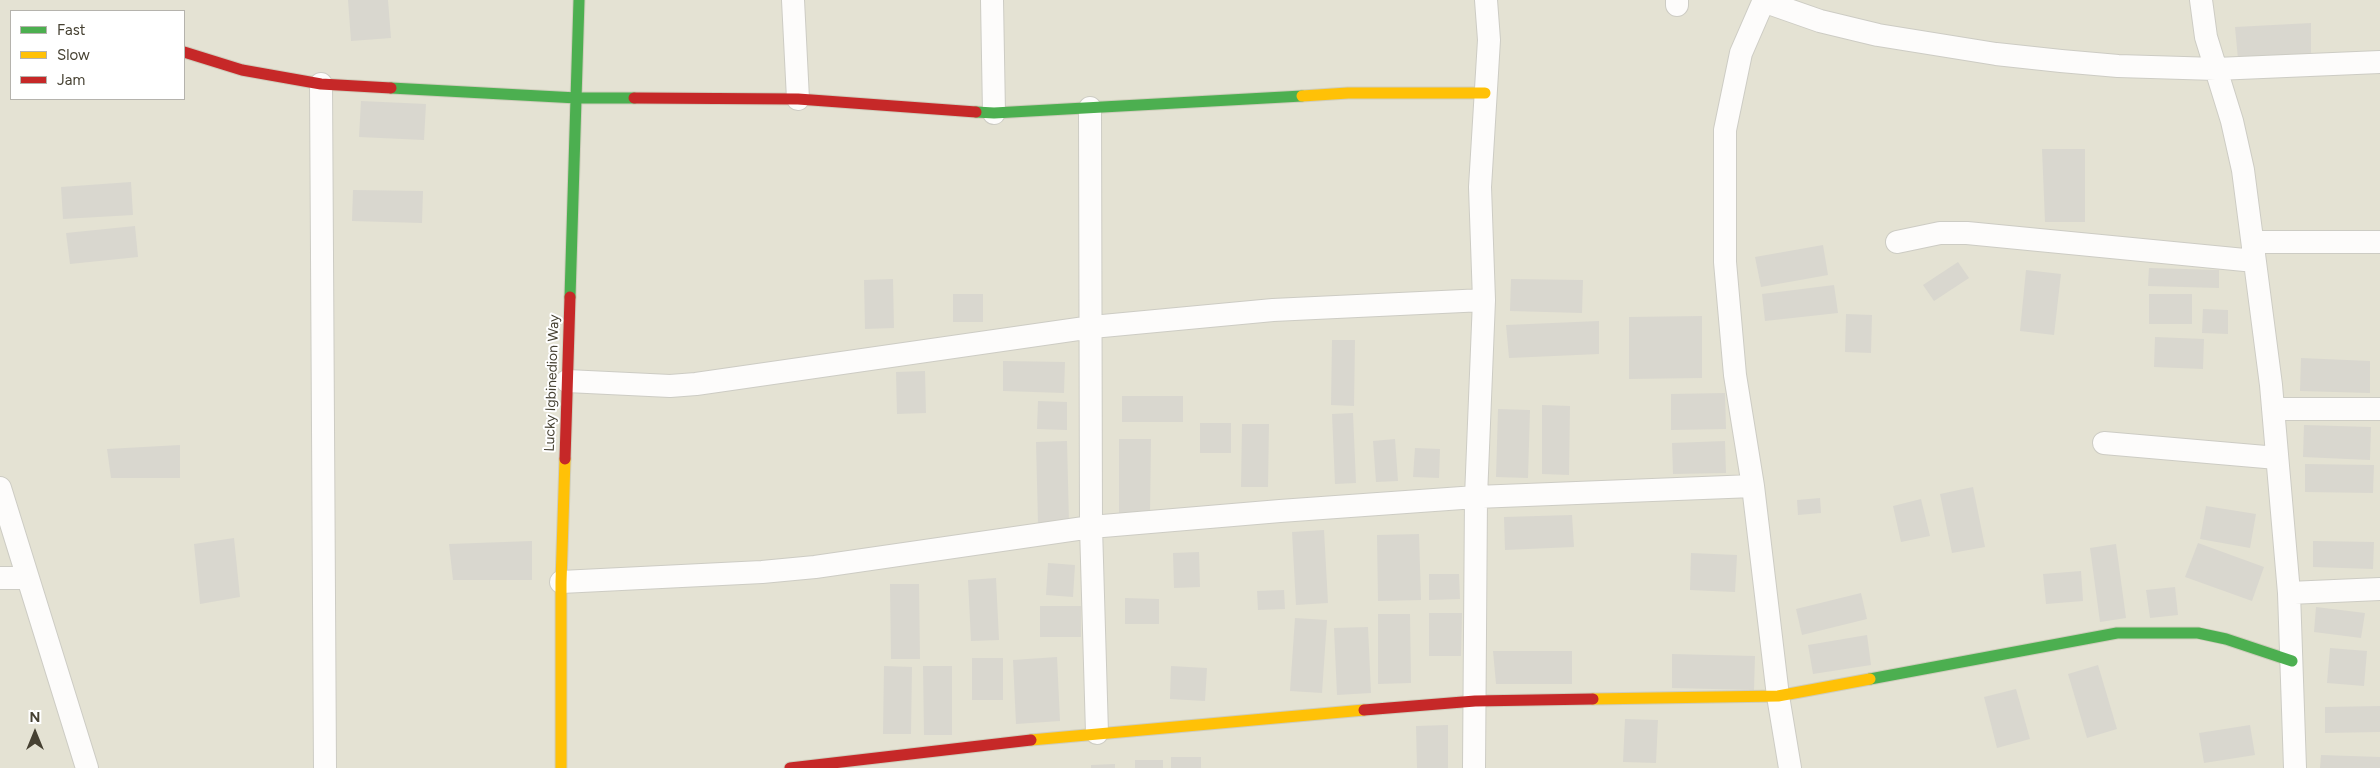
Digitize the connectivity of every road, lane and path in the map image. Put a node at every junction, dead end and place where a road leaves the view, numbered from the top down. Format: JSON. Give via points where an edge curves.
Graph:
{"nodes":[{"id":1,"x":580,"y":0,"type":"edge"},
{"id":2,"x":793,"y":0,"type":"edge"},
{"id":3,"x":992,"y":0,"type":"edge"},
{"id":4,"x":1486,"y":0,"type":"edge"},
{"id":5,"x":2201,"y":0,"type":"edge"},
{"id":6,"x":1764,"y":1,"type":"edge"},
{"id":7,"x":185,"y":52,"type":"edge"},
{"id":8,"x":2380,"y":62,"type":"edge"},
{"id":9,"x":2216,"y":69,"type":"junction"},
{"id":10,"x":321,"y":84,"type":"junction"},
{"id":11,"x":1485,"y":93,"type":"junction"},
{"id":12,"x":577,"y":98,"type":"junction"},
{"id":13,"x":798,"y":99,"type":"junction"},
{"id":14,"x":1090,"y":108,"type":"junction"},
{"id":15,"x":994,"y":113,"type":"junction"},
{"id":16,"x":1896,"y":242,"type":"dead end"},
{"id":17,"x":2380,"y":242,"type":"edge"},
{"id":18,"x":2254,"y":252,"type":"junction"},
{"id":19,"x":1484,"y":300,"type":"junction"},
{"id":20,"x":1092,"y":327,"type":"junction"},
{"id":21,"x":567,"y":381,"type":"junction"},
{"id":22,"x":2273,"y":409,"type":"junction"},
{"id":23,"x":2380,"y":409,"type":"edge"},
{"id":24,"x":2104,"y":444,"type":"dead end"},
{"id":25,"x":2277,"y":458,"type":"junction"},
{"id":26,"x":1753,"y":486,"type":"junction"},
{"id":27,"x":0,"y":488,"type":"edge"},
{"id":28,"x":1476,"y":497,"type":"junction"},
{"id":29,"x":1091,"y":527,"type":"junction"},
{"id":30,"x":0,"y":578,"type":"edge"},
{"id":31,"x":28,"y":578,"type":"junction"},
{"id":32,"x":561,"y":582,"type":"junction"},
{"id":33,"x":2380,"y":589,"type":"edge"},
{"id":34,"x":2289,"y":592,"type":"junction"},
{"id":35,"x":2292,"y":660,"type":"junction"},
{"id":36,"x":1778,"y":696,"type":"junction"},
{"id":37,"x":1475,"y":701,"type":"junction"},
{"id":38,"x":1097,"y":733,"type":"junction"},
{"id":39,"x":87,"y":768,"type":"edge"},
{"id":40,"x":325,"y":768,"type":"edge"},
{"id":41,"x":561,"y":768,"type":"edge"},
{"id":42,"x":790,"y":768,"type":"edge"},
{"id":43,"x":1474,"y":768,"type":"edge"},
{"id":44,"x":1790,"y":768,"type":"edge"},
{"id":45,"x":2295,"y":768,"type":"edge"}],
"edges":[{"from":1,"to":12,"type":"street","name":"Lucky Igbinedion Way"},
{"from":2,"to":13,"type":"street"},
{"from":3,"to":15,"type":"street"},
{"from":4,"to":11,"type":"street"},
{"from":5,"to":9,"type":"street","via":[[2206,37]]},
{"from":6,"to":9,"type":"street","via":[[1820,21],[1937,45],[2070,62]]},
{"from":6,"to":26,"type":"street","via":[[1741,53],[1725,130],[1725,262],[1735,375]]},
{"from":7,"to":10,"type":"street","via":[[242,70]]},
{"from":8,"to":9,"type":"street"},
{"from":9,"to":18,"type":"street","via":[[2241,160]]},
{"from":10,"to":12,"type":"street"},
{"from":10,"to":40,"type":"street"},
{"from":11,"to":14,"type":"street","via":[[1348,92]]},
{"from":11,"to":19,"type":"street","via":[[1480,186]]},
{"from":12,"to":13,"type":"street"},
{"from":12,"to":21,"type":"street","name":"Lucky Igbinedion Way"},
{"from":13,"to":15,"type":"street"},
{"from":14,"to":15,"type":"street"},
{"from":14,"to":20,"type":"street"},
{"from":16,"to":18,"type":"street","via":[[1940,233],[1967,233]]},
{"from":17,"to":18,"type":"street"},
{"from":18,"to":22,"type":"street"},
{"from":19,"to":20,"type":"street","via":[[1273,310]]},
{"from":19,"to":28,"type":"street"},
{"from":20,"to":21,"type":"street","via":[[696,384],[670,386]]},
{"from":20,"to":29,"type":"street"},
{"from":21,"to":32,"type":"street","name":"Lucky Igbinedion Way"},
{"from":22,"to":23,"type":"street"},
{"from":22,"to":25,"type":"street"},
{"from":24,"to":25,"type":"street"},
{"from":25,"to":34,"type":"street"},
{"from":26,"to":28,"type":"street"},
{"from":26,"to":36,"type":"street"},
{"from":27,"to":31,"type":"street"},
{"from":28,"to":29,"type":"street"},
{"from":28,"to":37,"type":"street"},
{"from":29,"to":32,"type":"street","via":[[815,568]]},
{"from":29,"to":38,"type":"street"},
{"from":30,"to":31,"type":"street"},
{"from":31,"to":39,"type":"street"},
{"from":32,"to":41,"type":"street","name":"Lucky Igbinedion Way"},
{"from":33,"to":34,"type":"street"},
{"from":34,"to":35,"type":"street"},
{"from":35,"to":36,"type":"street","via":[[2198,633],[2117,633]]},
{"from":35,"to":45,"type":"street"},
{"from":36,"to":37,"type":"street"},
{"from":36,"to":44,"type":"street"},
{"from":37,"to":38,"type":"street"},
{"from":37,"to":43,"type":"street"},
{"from":38,"to":42,"type":"street"}]}
